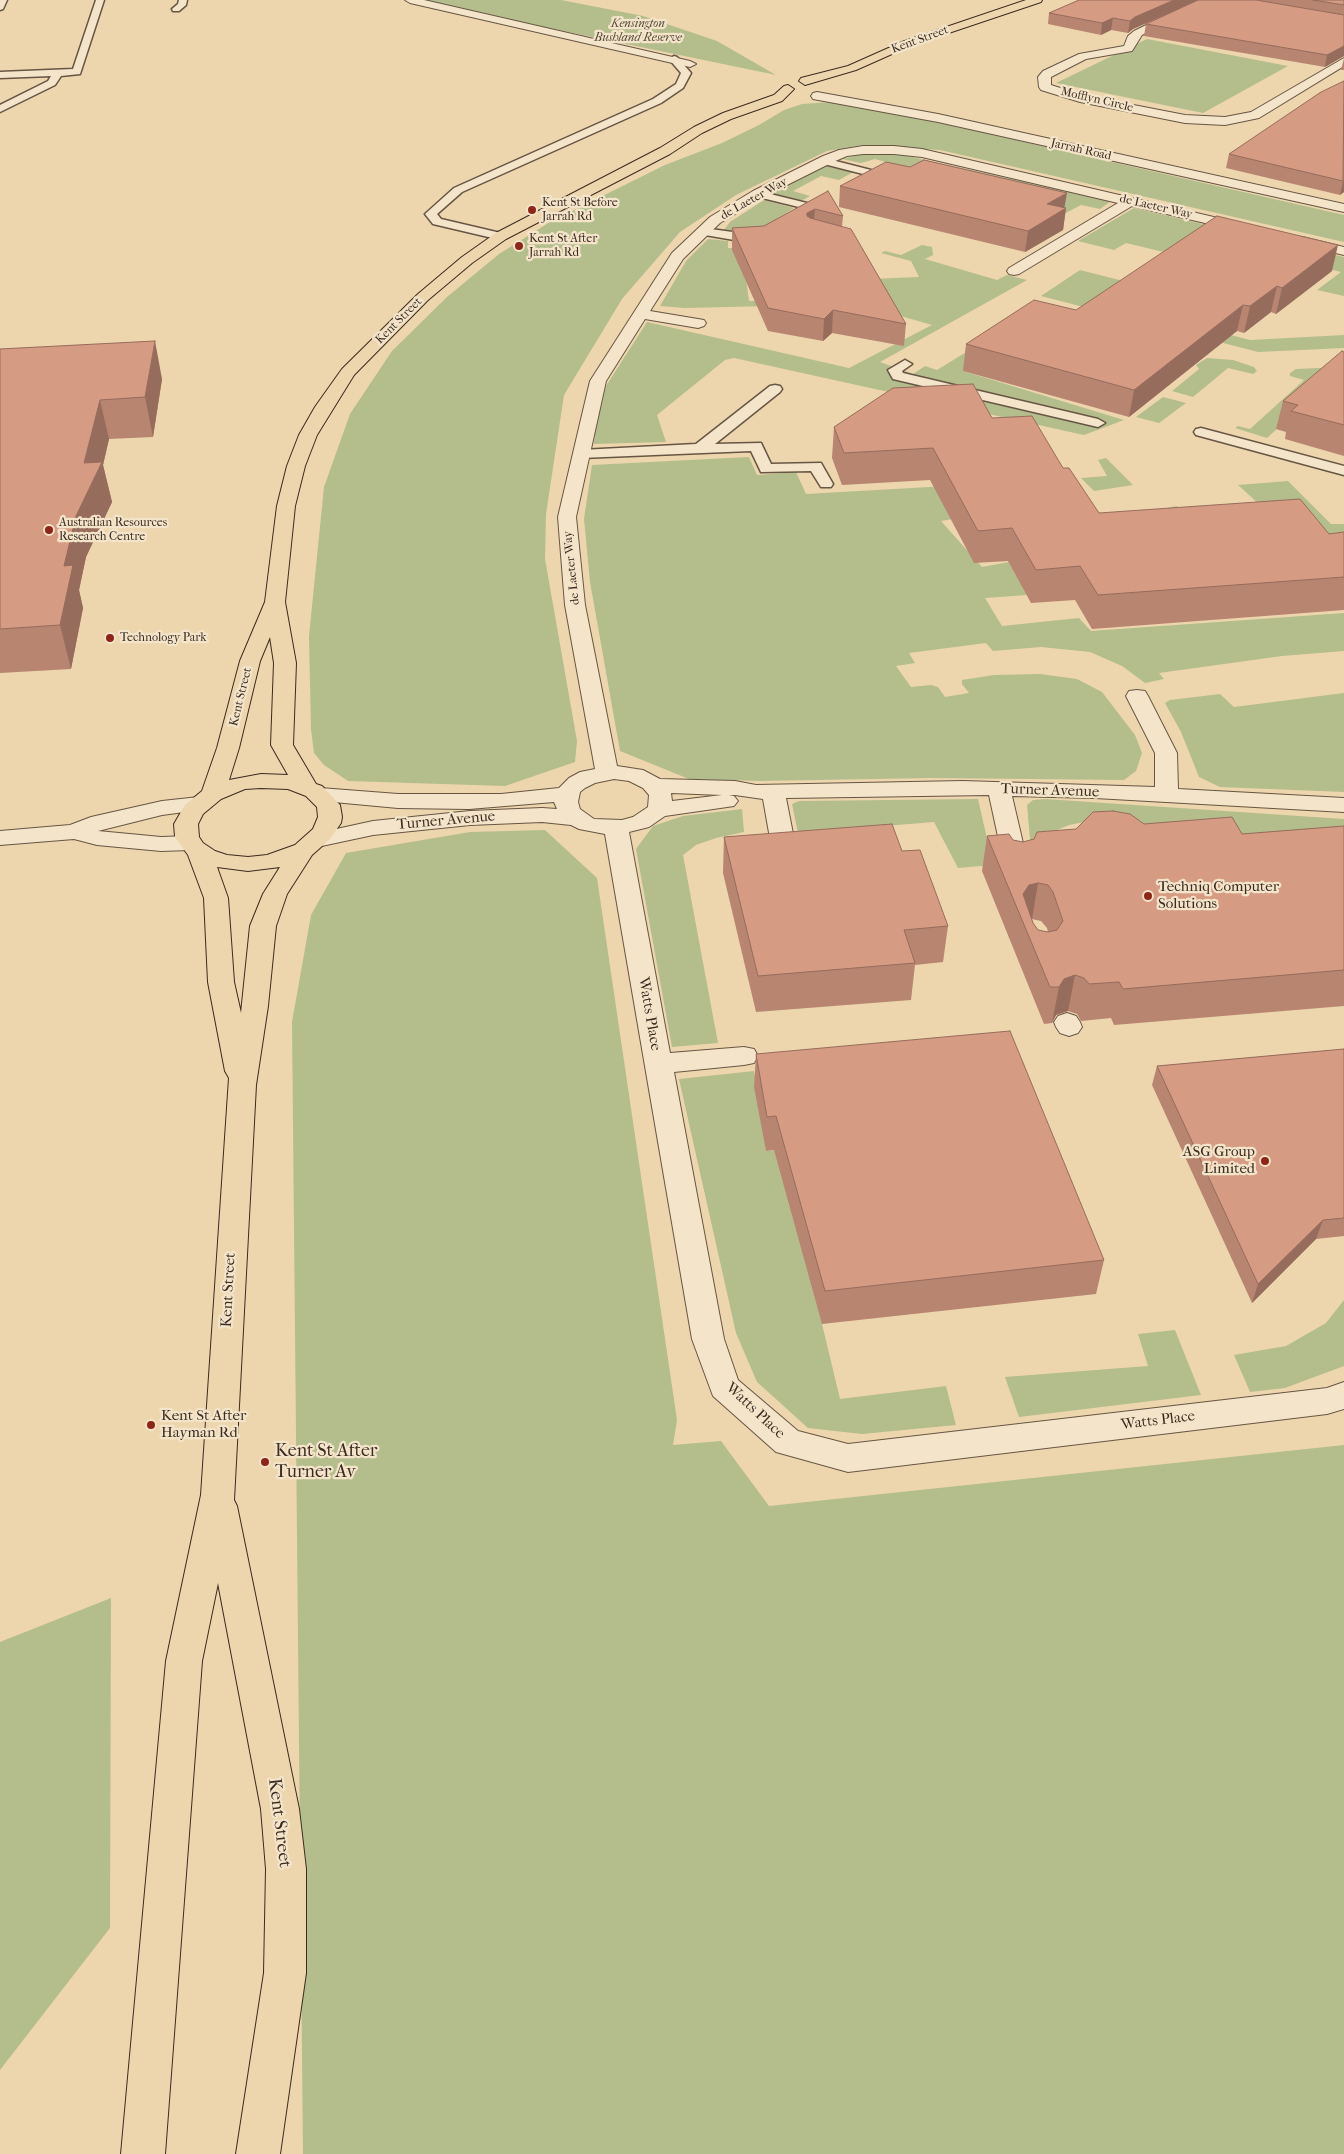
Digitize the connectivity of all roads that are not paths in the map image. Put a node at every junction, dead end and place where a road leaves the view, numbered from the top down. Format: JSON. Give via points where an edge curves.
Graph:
{"nodes":[{"id":1,"x":3,"y":0,"type":"edge"},
{"id":2,"x":100,"y":0,"type":"edge"},
{"id":3,"x":183,"y":0,"type":"edge"},
{"id":4,"x":410,"y":0,"type":"edge"},
{"id":5,"x":1037,"y":0,"type":"edge"},
{"id":6,"x":1052,"y":0,"type":"edge"},
{"id":7,"x":1193,"y":6,"type":"edge"},
{"id":8,"x":0,"y":7,"type":"edge"},
{"id":9,"x":176,"y":10,"type":"dead end"},
{"id":10,"x":674,"y":59,"type":"junction"},
{"id":11,"x":1344,"y":61,"type":"edge"},
{"id":12,"x":690,"y":64,"type":"dead end"},
{"id":13,"x":58,"y":73,"type":"junction"},
{"id":14,"x":0,"y":75,"type":"edge"},
{"id":15,"x":805,"y":81,"type":"junction"},
{"id":16,"x":838,"y":86,"type":"junction"},
{"id":17,"x":788,"y":90,"type":"junction"},
{"id":18,"x":807,"y":98,"type":"junction"},
{"id":19,"x":0,"y":109,"type":"edge"},
{"id":20,"x":736,"y":127,"type":"dead end"},
{"id":21,"x":708,"y":141,"type":"dead end"},
{"id":22,"x":665,"y":151,"type":"junction"},
{"id":23,"x":824,"y":161,"type":"junction"},
{"id":24,"x":867,"y":172,"type":"edge"},
{"id":25,"x":758,"y":194,"type":"junction"},
{"id":26,"x":1131,"y":201,"type":"junction"},
{"id":27,"x":1344,"y":203,"type":"edge"},
{"id":28,"x":806,"y":206,"type":"edge"},
{"id":29,"x":1344,"y":208,"type":"edge"},
{"id":30,"x":703,"y":232,"type":"junction"},
{"id":31,"x":1266,"y":233,"type":"edge"},
{"id":32,"x":501,"y":236,"type":"junction"},
{"id":33,"x":740,"y":237,"type":"edge"},
{"id":34,"x":1285,"y":237,"type":"edge"},
{"id":35,"x":1344,"y":251,"type":"edge"},
{"id":36,"x":1014,"y":271,"type":"dead end"},
{"id":37,"x":641,"y":314,"type":"junction"},
{"id":38,"x":698,"y":322,"type":"dead end"},
{"id":39,"x":905,"y":364,"type":"dead end"},
{"id":40,"x":965,"y":380,"type":"dead end"},
{"id":41,"x":951,"y":388,"type":"junction"},
{"id":42,"x":775,"y":389,"type":"dead end"},
{"id":43,"x":1110,"y":414,"type":"edge"},
{"id":44,"x":1201,"y":432,"type":"dead end"},
{"id":45,"x":700,"y":449,"type":"junction"},
{"id":46,"x":581,"y":454,"type":"junction"},
{"id":47,"x":1344,"y":471,"type":"edge"},
{"id":48,"x":826,"y":484,"type":"dead end"},
{"id":49,"x":275,"y":602,"type":"junction"},
{"id":50,"x":1137,"y":696,"type":"dead end"},
{"id":51,"x":607,"y":773,"type":"junction"},
{"id":52,"x":655,"y":786,"type":"junction"},
{"id":53,"x":999,"y":789,"type":"junction"},
{"id":54,"x":314,"y":792,"type":"junction"},
{"id":55,"x":764,"y":792,"type":"junction"},
{"id":56,"x":567,"y":794,"type":"junction"},
{"id":57,"x":1167,"y":796,"type":"junction"},
{"id":58,"x":206,"y":799,"type":"junction"},
{"id":59,"x":1344,"y":804,"type":"edge"},
{"id":60,"x":658,"y":810,"type":"junction"},
{"id":61,"x":576,"y":818,"type":"junction"},
{"id":62,"x":616,"y":828,"type":"junction"},
{"id":63,"x":74,"y":832,"type":"junction"},
{"id":64,"x":0,"y":838,"type":"edge"},
{"id":65,"x":783,"y":844,"type":"edge"},
{"id":66,"x":310,"y":845,"type":"junction"},
{"id":67,"x":194,"y":847,"type":"junction"},
{"id":68,"x":1018,"y":869,"type":"edge"},
{"id":69,"x":744,"y":1056,"type":"dead end"},
{"id":70,"x":658,"y":1064,"type":"junction"},
{"id":71,"x":242,"y":1085,"type":"junction"},
{"id":72,"x":1344,"y":1395,"type":"edge"},
{"id":73,"x":218,"y":1495,"type":"junction"},
{"id":74,"x":143,"y":2154,"type":"edge"},
{"id":75,"x":258,"y":2154,"type":"edge"}],
"edges":[{"from":1,"to":8,"type":"lane"},
{"from":2,"to":13,"type":"lane","via":[[77,72]]},
{"from":3,"to":9,"type":"lane","via":[[182,6]]},
{"from":4,"to":10,"type":"street"},
{"from":5,"to":15,"type":"main road","name":"Kent Street","via":[[906,44],[852,68]]},
{"from":6,"to":16,"type":"main road","name":"Kent Street","via":[[923,47],[849,78]]},
{"from":7,"to":11,"type":"street","name":"Mofflyn Circle","via":[[1138,33],[1128,49],[1083,56],[1047,74],[1044,77],[1045,87],[1080,98],[1185,119],[1226,121],[1254,115]]},
{"from":10,"to":12,"type":"street"},
{"from":10,"to":32,"type":"lane","via":[[686,73],[680,86],[657,101],[458,190],[431,214],[437,222]]},
{"from":13,"to":14,"type":"lane"},
{"from":13,"to":19,"type":"lane","via":[[52,83]]},
{"from":15,"to":16,"type":"main road"},
{"from":15,"to":17,"type":"main road","name":"Kent Street","via":[[793,83]]},
{"from":16,"to":18,"type":"main road","name":"Kent Street","via":[[833,93]]},
{"from":16,"to":27,"type":"street","name":"Jarrah Road","via":[[877,100]]},
{"from":17,"to":18,"type":"main road"},
{"from":17,"to":22,"type":"main road","name":"Kent Street","via":[[778,98],[698,130]]},
{"from":18,"to":20,"type":"main road","via":[[771,108]]},
{"from":18,"to":29,"type":"street","name":"Jarrah Road","via":[[938,118]]},
{"from":21,"to":22,"type":"main road","name":"Kent Street"},
{"from":22,"to":32,"type":"main road","name":"Kent Street"},
{"from":23,"to":24,"type":"lane"},
{"from":23,"to":25,"type":"street","name":"de Laeter Way"},
{"from":23,"to":26,"type":"street","name":"de Laeter Way","via":[[863,150],[922,153]]},
{"from":25,"to":28,"type":"lane"},
{"from":25,"to":30,"type":"street","name":"de Laeter Way","via":[[715,220]]},
{"from":26,"to":31,"type":"street","name":"de Laeter Way"},
{"from":26,"to":36,"type":"street"},
{"from":30,"to":33,"type":"lane"},
{"from":30,"to":37,"type":"street","name":"de Laeter Way","via":[[677,256]]},
{"from":32,"to":49,"type":"main road","name":"Kent Street","via":[[423,297],[348,372],[324,407],[296,466],[288,498]]},
{"from":34,"to":35,"type":"street"},
{"from":37,"to":38,"type":"street"},
{"from":37,"to":46,"type":"street","name":"de Laeter Way","via":[[598,381]]},
{"from":39,"to":41,"type":"lane","via":[[895,370],[898,376]]},
{"from":40,"to":41,"type":"lane"},
{"from":41,"to":43,"type":"lane","via":[[1097,422]]},
{"from":42,"to":45,"type":"lane"},
{"from":44,"to":47,"type":"lane"},
{"from":45,"to":46,"type":"lane"},
{"from":45,"to":48,"type":"lane","via":[[756,446],[766,469],[816,466]]},
{"from":46,"to":51,"type":"street","name":"de Laeter Way","via":[[567,517],[575,606]]},
{"from":49,"to":54,"type":"main road","name":"Kent Street","via":[[285,663],[282,745]]},
{"from":49,"to":58,"type":"main road","name":"Kent Street","via":[[250,661],[228,748]]},
{"from":50,"to":57,"type":"street","via":[[1166,753]]},
{"from":51,"to":52,"type":"street","via":[[635,775]]},
{"from":51,"to":56,"type":"street","via":[[582,780]]},
{"from":52,"to":55,"type":"street","name":"Turner Avenue"},
{"from":52,"to":60,"type":"street","via":[[661,798]]},
{"from":53,"to":55,"type":"street","name":"Turner Avenue"},
{"from":53,"to":57,"type":"street","name":"Turner Avenue"},
{"from":53,"to":68,"type":"street"},
{"from":54,"to":56,"type":"street","name":"Turner Avenue","via":[[398,801],[462,802]]},
{"from":54,"to":58,"type":"main road","via":[[291,782],[261,781],[241,784]]},
{"from":54,"to":66,"type":"main road","via":[[328,805],[330,817],[326,828]]},
{"from":55,"to":60,"type":"street","name":"Turner Avenue","via":[[738,800]]},
{"from":55,"to":65,"type":"street"},
{"from":56,"to":61,"type":"street","via":[[567,807]]},
{"from":57,"to":59,"type":"street","name":"Turner Avenue"},
{"from":58,"to":63,"type":"street","via":[[99,822]]},
{"from":58,"to":67,"type":"main road","via":[[193,810],[186,824]]},
{"from":60,"to":62,"type":"street","via":[[641,822]]},
{"from":61,"to":62,"type":"street","via":[[594,826]]},
{"from":61,"to":66,"type":"street","name":"Turner Avenue","via":[[542,815],[470,818],[373,828]]},
{"from":62,"to":70,"type":"street","name":"Watts Place"},
{"from":63,"to":64,"type":"street"},
{"from":63,"to":67,"type":"street","via":[[97,838]]},
{"from":66,"to":67,"type":"main road","via":[[272,862],[248,864],[215,860]]},
{"from":66,"to":71,"type":"main road","name":"Kent Street","via":[[275,894],[263,926],[256,1006]]},
{"from":67,"to":71,"type":"main road","name":"Kent Street","via":[[216,898],[220,982]]},
{"from":69,"to":70,"type":"street"},
{"from":70,"to":72,"type":"street","name":"Watts Place","via":[[708,1339],[724,1387],[788,1442],[848,1458],[1327,1401]]},
{"from":71,"to":73,"type":"main road","name":"Kent Street"},
{"from":73,"to":74,"type":"main road","name":"Kent Street","via":[[184,1661]]},
{"from":73,"to":75,"type":"main road","name":"Kent Street","via":[[280,1808],[286,1869],[285,1973]]}]}
